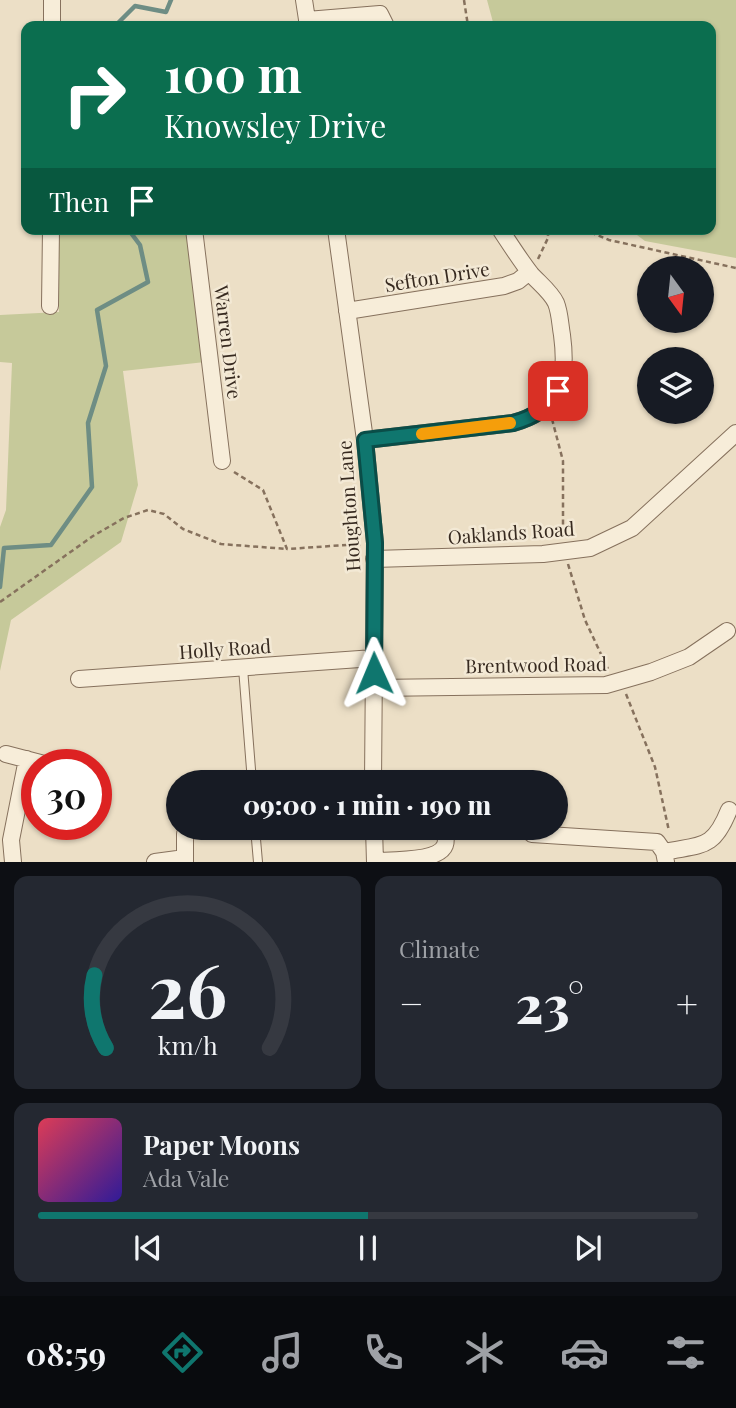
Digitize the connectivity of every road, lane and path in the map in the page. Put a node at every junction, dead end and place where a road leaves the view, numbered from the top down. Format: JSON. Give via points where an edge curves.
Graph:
{"nodes":[{"id":1,"x":52,"y":0,"type":"edge"},
{"id":2,"x":304,"y":0,"type":"edge"},
{"id":3,"x":464,"y":0,"type":"edge"},
{"id":4,"x":52,"y":21,"type":"edge"},
{"id":5,"x":308,"y":21,"type":"edge"},
{"id":6,"x":324,"y":21,"type":"edge"},
{"id":7,"x":384,"y":21,"type":"edge"},
{"id":8,"x":467,"y":21,"type":"edge"},
{"id":9,"x":51,"y":235,"type":"edge"},
{"id":10,"x":195,"y":235,"type":"edge"},
{"id":11,"x":336,"y":235,"type":"edge"},
{"id":12,"x":504,"y":235,"type":"edge"},
{"id":13,"x":547,"y":235,"type":"edge"},
{"id":14,"x":597,"y":235,"type":"edge"},
{"id":15,"x":736,"y":268,"type":"edge"},
{"id":16,"x":529,"y":272,"type":"junction"},
{"id":17,"x":50,"y":306,"type":"dead end"},
{"id":18,"x":347,"y":311,"type":"junction"},
{"id":19,"x":547,"y":407,"type":"junction"},
{"id":20,"x":731,"y":437,"type":"edge"},
{"id":21,"x":365,"y":440,"type":"junction"},
{"id":22,"x":736,"y":456,"type":"edge"},
{"id":23,"x":222,"y":461,"type":"joint"},
{"id":24,"x":287,"y":549,"type":"junction"},
{"id":25,"x":374,"y":551,"type":"junction"},
{"id":26,"x":565,"y":551,"type":"junction"},
{"id":27,"x":0,"y":602,"type":"edge"},
{"id":28,"x":727,"y":631,"type":"dead end"},
{"id":29,"x":373,"y":658,"type":"junction"},
{"id":30,"x":243,"y":668,"type":"junction"},
{"id":31,"x":79,"y":680,"type":"dead end"},
{"id":32,"x":617,"y":683,"type":"junction"},
{"id":33,"x":375,"y":688,"type":"junction"},
{"id":34,"x":6,"y":754,"type":"dead end"},
{"id":35,"x":21,"y":758,"type":"edge"},
{"id":36,"x":251,"y":770,"type":"edge"},
{"id":37,"x":373,"y":770,"type":"edge"},
{"id":38,"x":21,"y":789,"type":"edge"},
{"id":39,"x":729,"y":810,"type":"dead end"},
{"id":40,"x":568,"y":836,"type":"edge"},
{"id":41,"x":185,"y":840,"type":"edge"},
{"id":42,"x":256,"y":840,"type":"edge"},
{"id":43,"x":374,"y":840,"type":"edge"},
{"id":44,"x":446,"y":840,"type":"edge"},
{"id":45,"x":665,"y":857,"type":"edge"},
{"id":46,"x":185,"y":860,"type":"edge"},
{"id":47,"x":13,"y":862,"type":"edge"},
{"id":48,"x":155,"y":862,"type":"edge"},
{"id":49,"x":258,"y":862,"type":"edge"},
{"id":50,"x":375,"y":862,"type":"edge"}],
"edges":[{"from":1,"to":4,"type":"street"},
{"from":2,"to":5,"type":"street"},
{"from":3,"to":8,"type":"path"},
{"from":6,"to":7,"type":"street","via":[[380,14]]},
{"from":9,"to":17,"type":"street"},
{"from":10,"to":23,"type":"street","name":"Warren Drive"},
{"from":11,"to":18,"type":"street","name":"Houghton Lane"},
{"from":12,"to":16,"type":"street"},
{"from":13,"to":16,"type":"path"},
{"from":14,"to":15,"type":"path"},
{"from":16,"to":18,"type":"street","name":"Sefton Drive","via":[[503,286]]},
{"from":16,"to":19,"type":"street","via":[[555,300],[559,312],[564,374]]},
{"from":18,"to":21,"type":"street","name":"Houghton Lane"},
{"from":19,"to":21,"type":"street","via":[[533,418],[513,423]]},
{"from":19,"to":26,"type":"path","via":[[563,461]]},
{"from":20,"to":22,"type":"street"},
{"from":20,"to":26,"type":"street","name":"Oaklands Road","via":[[632,528],[590,548]]},
{"from":21,"to":25,"type":"street","name":"Houghton Lane"},
{"from":23,"to":24,"type":"path","via":[[263,490]]},
{"from":24,"to":25,"type":"path"},
{"from":24,"to":27,"type":"path","via":[[221,544],[148,510],[93,536]]},
{"from":25,"to":26,"type":"street","name":"Oaklands Road"},
{"from":25,"to":29,"type":"street","name":"Houghton Lane"},
{"from":26,"to":32,"type":"path","via":[[585,620]]},
{"from":28,"to":32,"type":"street","name":"Brentwood Road","via":[[688,657]]},
{"from":29,"to":30,"type":"street","name":"Holly Road"},
{"from":29,"to":33,"type":"street","name":"Houghton Lane"},
{"from":30,"to":31,"type":"street","name":"Holly Road"},
{"from":30,"to":36,"type":"lane"},
{"from":32,"to":33,"type":"street","name":"Brentwood Road"},
{"from":32,"to":45,"type":"path","via":[[628,697],[654,767],[670,840]]},
{"from":33,"to":37,"type":"street","name":"Houghton Lane"},
{"from":34,"to":35,"type":"street"},
{"from":38,"to":47,"type":"street","via":[[11,840]]},
{"from":39,"to":45,"type":"street","via":[[716,837],[707,844]]},
{"from":40,"to":45,"type":"street","via":[[656,842]]},
{"from":41,"to":46,"type":"street"},
{"from":42,"to":49,"type":"lane"},
{"from":43,"to":50,"type":"street"},
{"from":44,"to":50,"type":"street","via":[[440,852],[427,857]]},
{"from":46,"to":48,"type":"street"}]}
